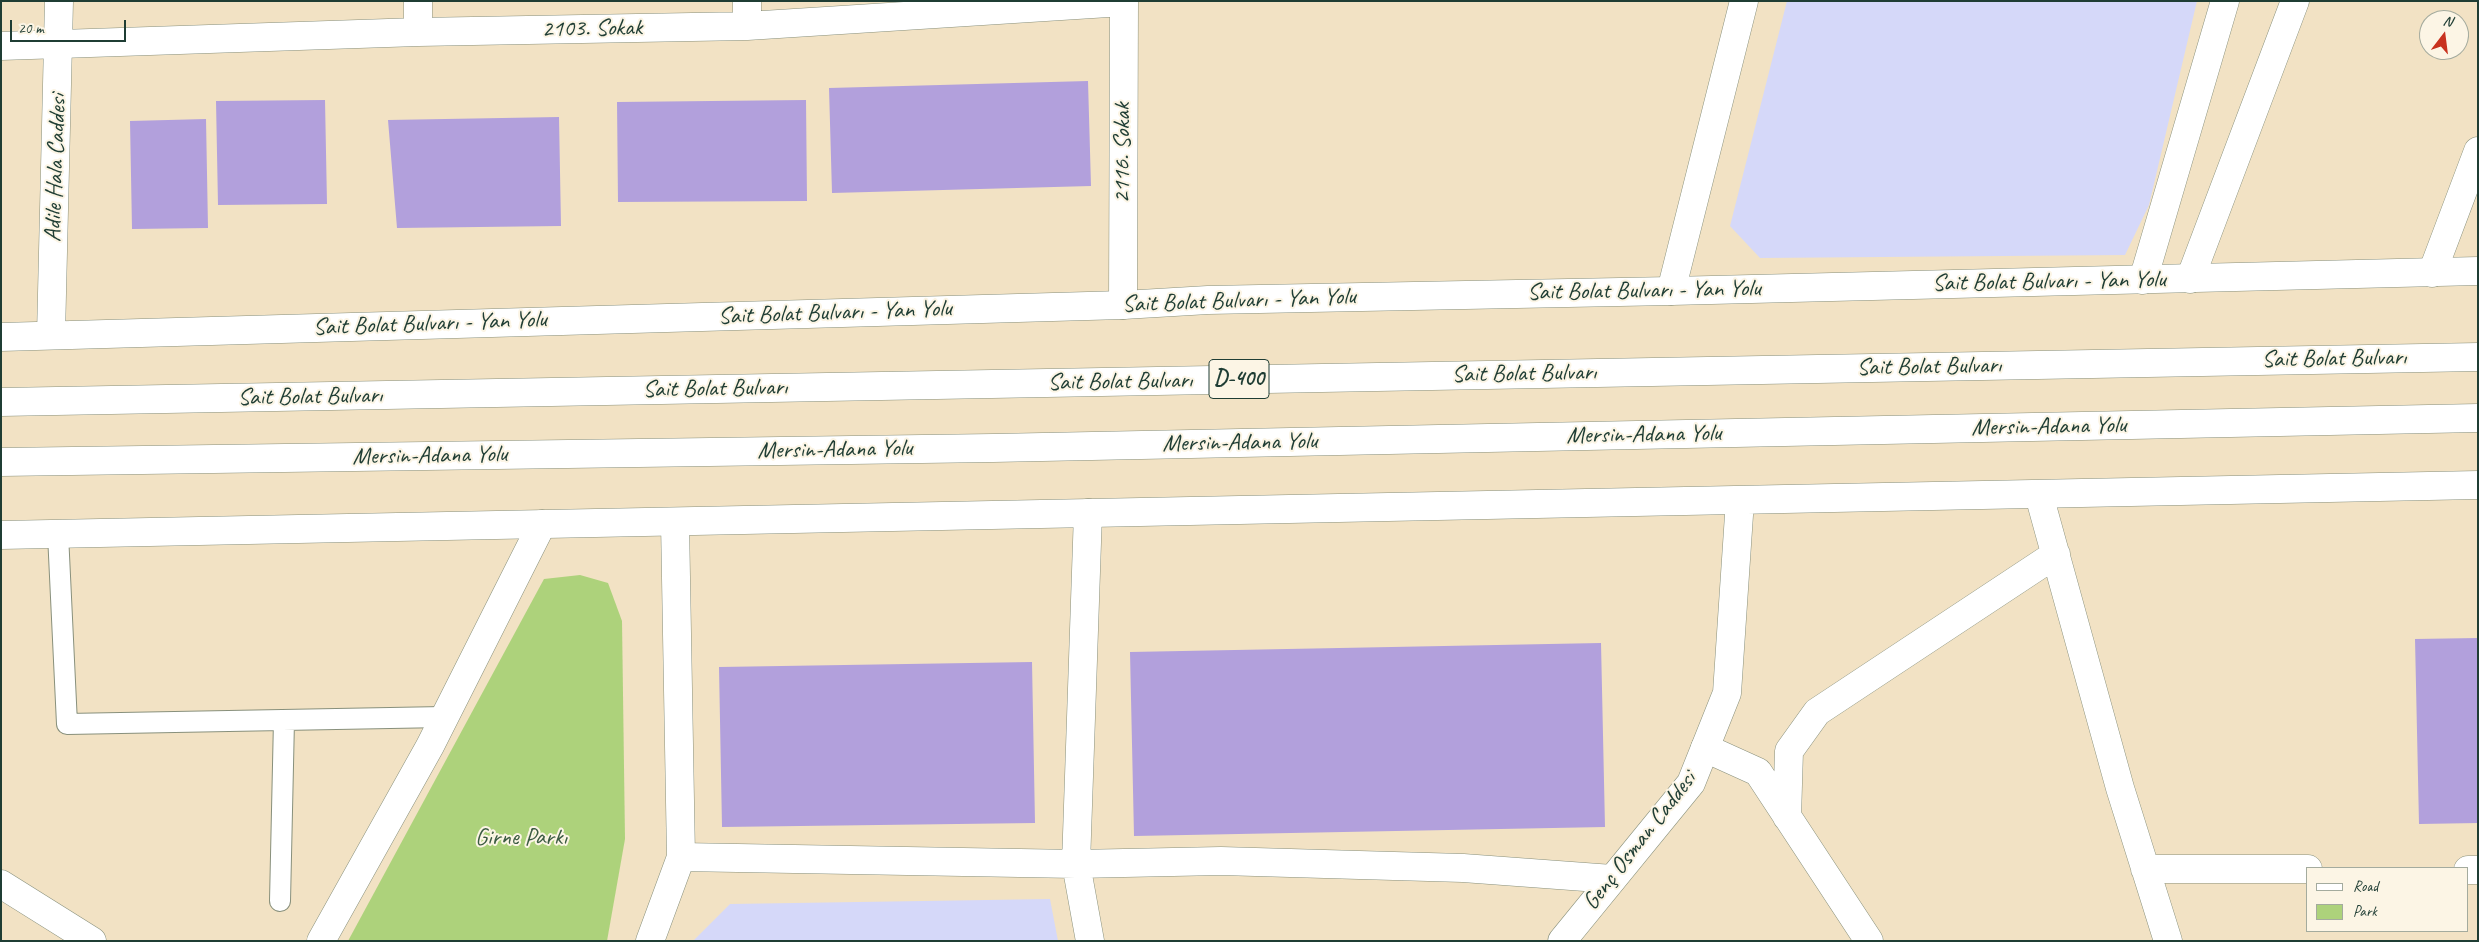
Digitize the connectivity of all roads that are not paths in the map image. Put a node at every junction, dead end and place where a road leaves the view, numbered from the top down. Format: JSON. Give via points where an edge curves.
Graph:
{"nodes":[{"id":1,"x":59,"y":1,"type":"edge"},
{"id":2,"x":418,"y":1,"type":"edge"},
{"id":3,"x":1744,"y":1,"type":"edge"},
{"id":4,"x":2225,"y":1,"type":"edge"},
{"id":5,"x":2295,"y":1,"type":"edge"},
{"id":6,"x":1124,"y":2,"type":"edge"},
{"id":7,"x":747,"y":13,"type":"edge"},
{"id":8,"x":418,"y":32,"type":"junction"},
{"id":9,"x":59,"y":44,"type":"junction"},
{"id":10,"x":1,"y":46,"type":"edge"},
{"id":11,"x":2478,"y":151,"type":"edge"},
{"id":12,"x":2478,"y":271,"type":"edge"},
{"id":13,"x":2432,"y":273,"type":"junction"},
{"id":14,"x":2190,"y":279,"type":"junction"},
{"id":15,"x":2143,"y":280,"type":"junction"},
{"id":16,"x":1671,"y":291,"type":"junction"},
{"id":17,"x":1123,"y":305,"type":"junction"},
{"id":18,"x":51,"y":335,"type":"junction"},
{"id":19,"x":1,"y":337,"type":"edge"},
{"id":20,"x":2478,"y":357,"type":"edge"},
{"id":21,"x":1,"y":402,"type":"edge"},
{"id":22,"x":2478,"y":418,"type":"edge"},
{"id":23,"x":1,"y":462,"type":"edge"},
{"id":24,"x":2478,"y":486,"type":"edge"},
{"id":25,"x":2039,"y":494,"type":"junction"},
{"id":26,"x":1740,"y":500,"type":"junction"},
{"id":27,"x":1088,"y":513,"type":"junction"},
{"id":28,"x":675,"y":522,"type":"junction"},
{"id":29,"x":542,"y":524,"type":"junction"},
{"id":30,"x":58,"y":534,"type":"junction"},
{"id":31,"x":1,"y":535,"type":"edge"},
{"id":32,"x":2056,"y":554,"type":"junction"},
{"id":33,"x":444,"y":717,"type":"junction"},
{"id":34,"x":284,"y":720,"type":"junction"},
{"id":35,"x":1705,"y":748,"type":"junction"},
{"id":36,"x":1787,"y":817,"type":"junction"},
{"id":37,"x":682,"y":857,"type":"junction"},
{"id":38,"x":1076,"y":864,"type":"junction"},
{"id":39,"x":2145,"y":869,"type":"junction"},
{"id":40,"x":2306,"y":869,"type":"edge"},
{"id":41,"x":1612,"y":880,"type":"junction"},
{"id":42,"x":1,"y":884,"type":"edge"},
{"id":43,"x":280,"y":901,"type":"dead end"},
{"id":44,"x":92,"y":941,"type":"edge"},
{"id":45,"x":321,"y":941,"type":"edge"},
{"id":46,"x":650,"y":941,"type":"edge"},
{"id":47,"x":1090,"y":941,"type":"edge"},
{"id":48,"x":1562,"y":941,"type":"edge"},
{"id":49,"x":1869,"y":941,"type":"edge"},
{"id":50,"x":2168,"y":941,"type":"edge"}],
"edges":[{"from":1,"to":9,"type":"main road","name":"Adile Hala Caddesi"},
{"from":2,"to":8,"type":"main road"},
{"from":3,"to":16,"type":"main road"},
{"from":4,"to":15,"type":"main road"},
{"from":5,"to":14,"type":"main road"},
{"from":6,"to":7,"type":"main road","name":"2103. Sokak"},
{"from":6,"to":17,"type":"main road","name":"2116. Sokak"},
{"from":7,"to":8,"type":"main road","name":"2103. Sokak"},
{"from":8,"to":9,"type":"main road","name":"2103. Sokak"},
{"from":9,"to":10,"type":"main road","name":"2103. Sokak"},
{"from":9,"to":18,"type":"main road","name":"Adile Hala Caddesi"},
{"from":11,"to":13,"type":"main road"},
{"from":12,"to":13,"type":"main road","name":"Sait Bolat Bulvarı - Yan Yolu"},
{"from":13,"to":14,"type":"main road","name":"Sait Bolat Bulvarı - Yan Yolu"},
{"from":14,"to":15,"type":"main road","name":"Sait Bolat Bulvarı - Yan Yolu"},
{"from":15,"to":16,"type":"main road","name":"Sait Bolat Bulvarı - Yan Yolu"},
{"from":16,"to":17,"type":"main road","name":"Sait Bolat Bulvarı - Yan Yolu","via":[[1208,300]]},
{"from":17,"to":18,"type":"main road","name":"Sait Bolat Bulvarı - Yan Yolu"},
{"from":18,"to":19,"type":"main road","name":"Sait Bolat Bulvarı - Yan Yolu"},
{"from":20,"to":21,"type":"main road","name":"Sait Bolat Bulvarı","number":"D-400"},
{"from":22,"to":23,"type":"main road","name":"Mersin-Adana Yolu","via":[[993,448]]},
{"from":24,"to":25,"type":"main road"},
{"from":25,"to":26,"type":"main road"},
{"from":25,"to":32,"type":"main road"},
{"from":26,"to":27,"type":"main road"},
{"from":26,"to":35,"type":"main road","name":"Genç Osman Caddesi","via":[[1727,693]]},
{"from":27,"to":28,"type":"main road"},
{"from":27,"to":38,"type":"main road"},
{"from":28,"to":29,"type":"main road"},
{"from":28,"to":37,"type":"main road"},
{"from":29,"to":30,"type":"main road"},
{"from":29,"to":33,"type":"main road"},
{"from":30,"to":31,"type":"main road"},
{"from":30,"to":34,"type":"lane","via":[[67,724]]},
{"from":32,"to":36,"type":"main road","via":[[1817,712],[1789,751]]},
{"from":32,"to":39,"type":"main road"},
{"from":33,"to":34,"type":"lane"},
{"from":33,"to":45,"type":"main road"},
{"from":34,"to":43,"type":"lane"},
{"from":35,"to":36,"type":"main road","via":[[1758,772]]},
{"from":35,"to":41,"type":"main road","name":"Genç Osman Caddesi","via":[[1691,783]]},
{"from":36,"to":49,"type":"main road"},
{"from":37,"to":38,"type":"main road"},
{"from":37,"to":46,"type":"main road"},
{"from":38,"to":41,"type":"main road","via":[[1221,861],[1463,868]]},
{"from":38,"to":47,"type":"main road"},
{"from":39,"to":40,"type":"main road"},
{"from":39,"to":50,"type":"main road"},
{"from":41,"to":48,"type":"main road","name":"Genç Osman Caddesi"},
{"from":42,"to":44,"type":"main road"}]}
